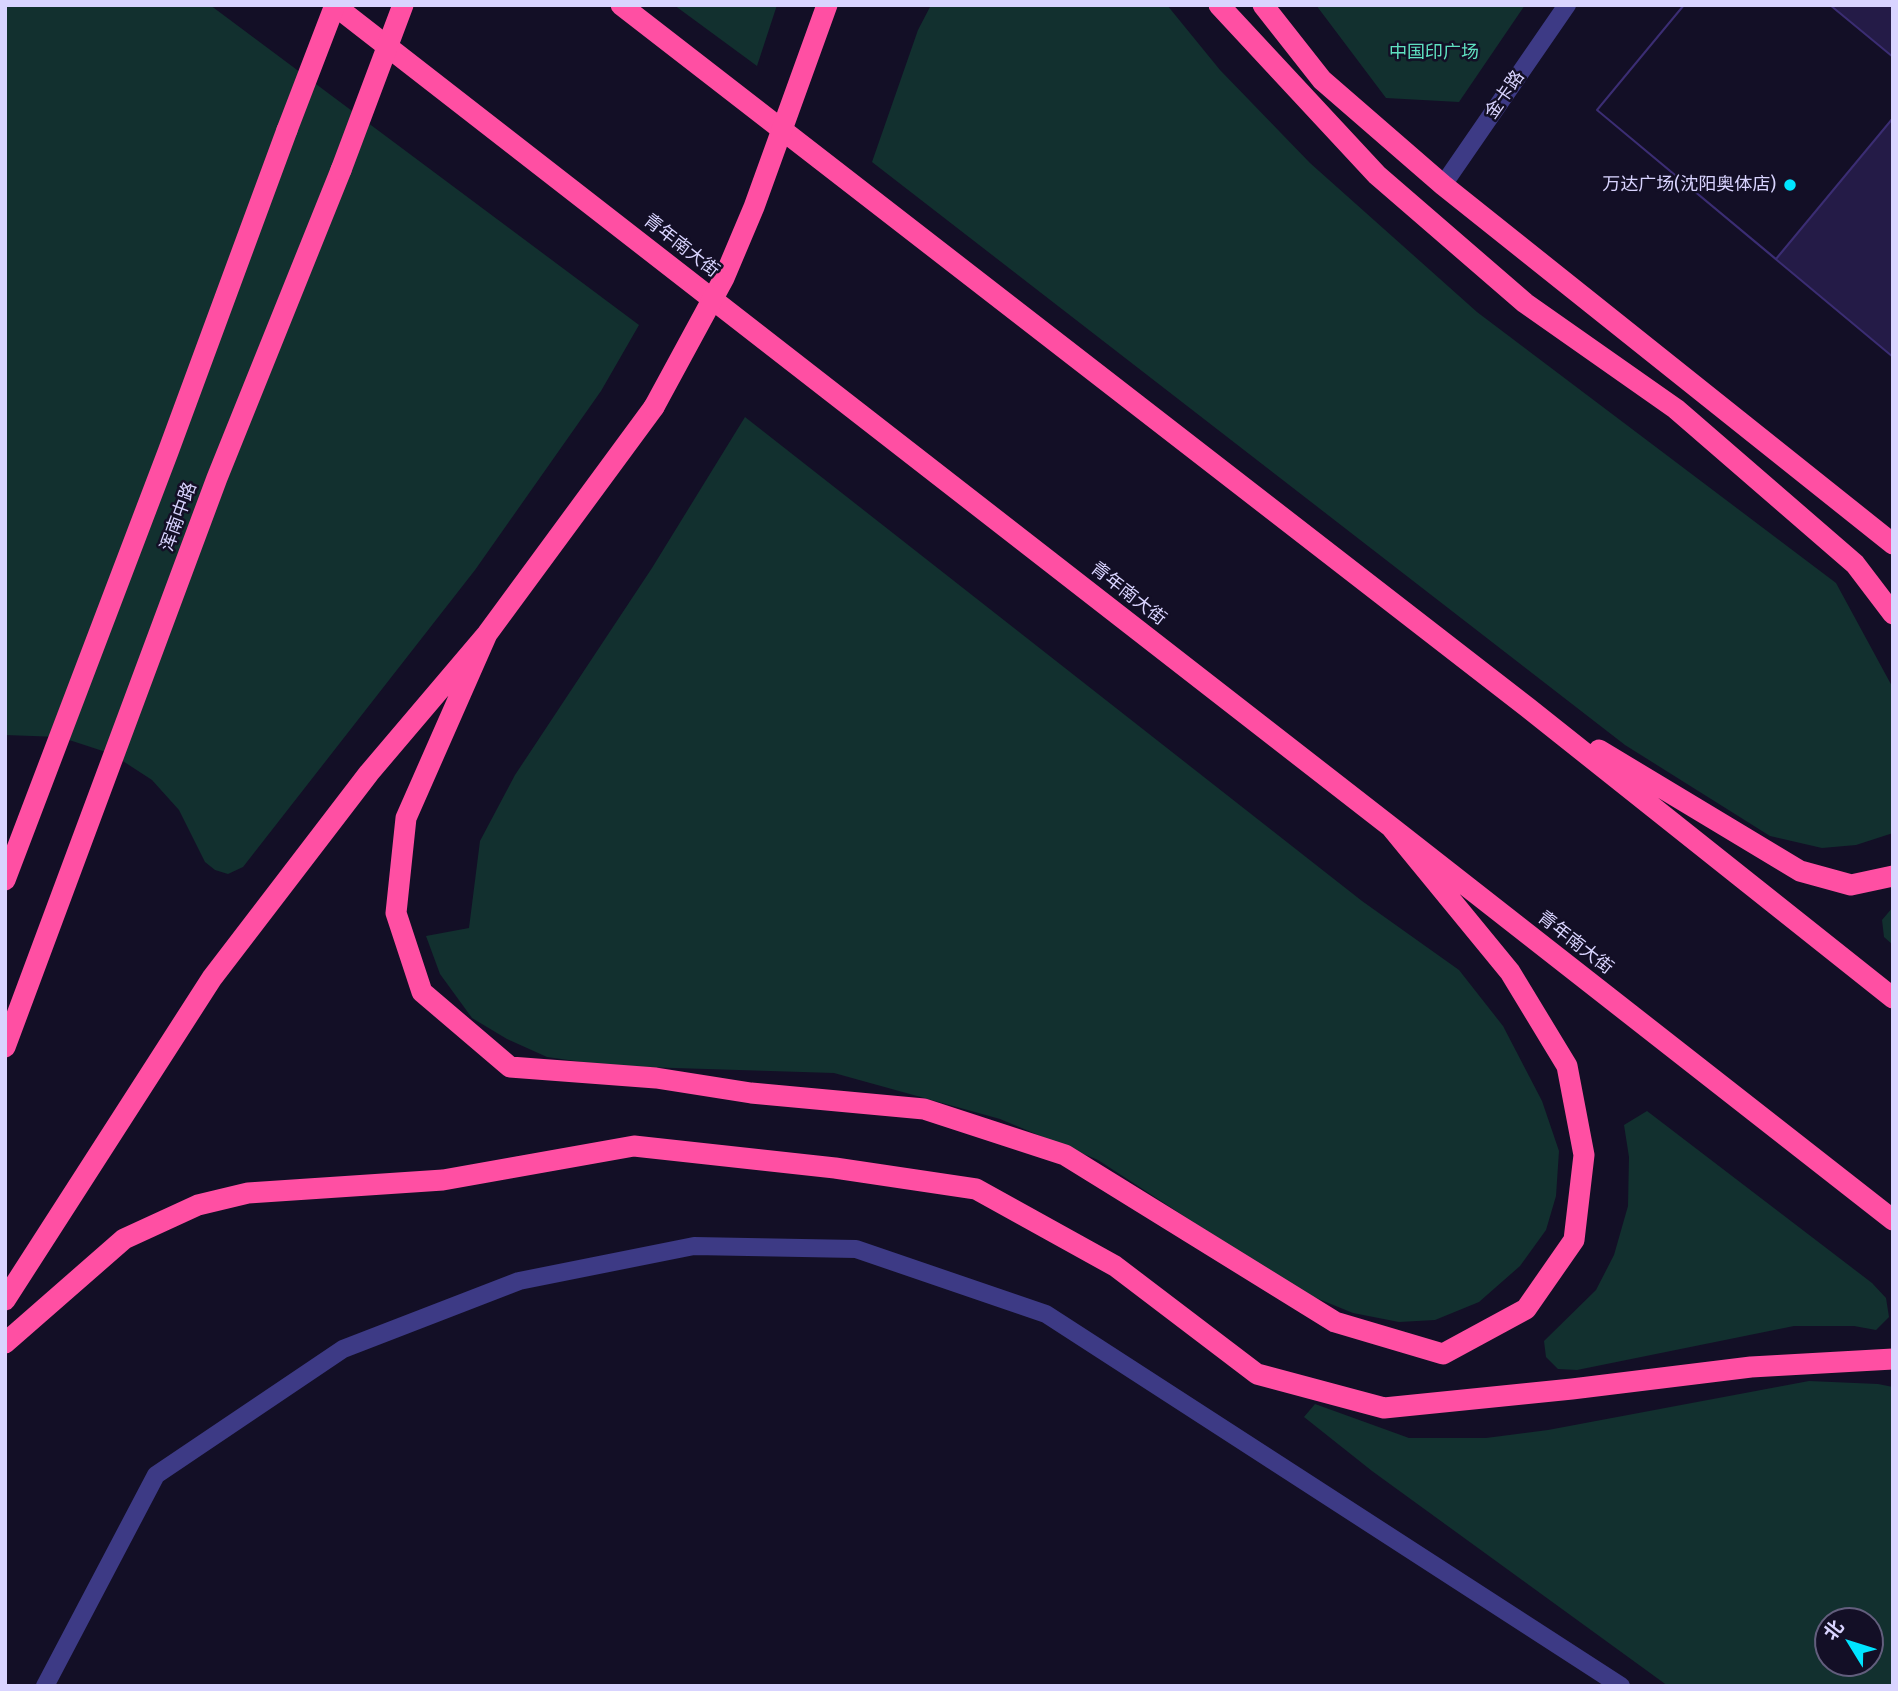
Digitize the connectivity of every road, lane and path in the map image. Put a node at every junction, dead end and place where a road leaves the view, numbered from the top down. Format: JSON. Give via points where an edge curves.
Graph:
{"nodes":[{"id":1,"x":335,"y":5,"type":"edge"},
{"id":2,"x":403,"y":5,"type":"edge"},
{"id":3,"x":621,"y":5,"type":"edge"},
{"id":4,"x":827,"y":5,"type":"edge"},
{"id":5,"x":1219,"y":5,"type":"edge"},
{"id":6,"x":1263,"y":5,"type":"edge"},
{"id":7,"x":1567,"y":5,"type":"edge"},
{"id":8,"x":1443,"y":185,"type":"junction"},
{"id":9,"x":1893,"y":544,"type":"edge"},
{"id":10,"x":1893,"y":614,"type":"edge"},
{"id":11,"x":487,"y":634,"type":"junction"},
{"id":12,"x":1527,"y":707,"type":"junction"},
{"id":13,"x":1391,"y":827,"type":"junction"},
{"id":14,"x":1893,"y":876,"type":"edge"},
{"id":15,"x":5,"y":880,"type":"edge"},
{"id":16,"x":1893,"y":998,"type":"edge"},
{"id":17,"x":5,"y":1047,"type":"edge"},
{"id":18,"x":1893,"y":1220,"type":"edge"},
{"id":19,"x":5,"y":1300,"type":"edge"},
{"id":20,"x":5,"y":1343,"type":"edge"},
{"id":21,"x":1893,"y":1359,"type":"edge"},
{"id":22,"x":45,"y":1686,"type":"edge"},
{"id":23,"x":1621,"y":1686,"type":"edge"}],
"edges":[{"from":1,"to":13,"type":"highway","name":"青年南大街"},
{"from":1,"to":15,"type":"highway","name":"浑南中路","bridge":true},
{"from":2,"to":17,"type":"highway","name":"浑南中路","bridge":true,"via":[[217,478]]},
{"from":3,"to":12,"type":"highway"},
{"from":4,"to":11,"type":"highway","bridge":true,"via":[[724,278],[654,407]]},
{"from":5,"to":10,"type":"highway","via":[[1377,175],[1525,303],[1676,409],[1855,564]]},
{"from":6,"to":8,"type":"highway","via":[[1322,80]]},
{"from":7,"to":8,"type":"street","name":"金卡路"},
{"from":8,"to":9,"type":"highway"},
{"from":11,"to":13,"type":"highway","via":[[406,818],[397,913],[422,992],[510,1067],[656,1078],[751,1093],[924,1109],[1066,1155],[1335,1322],[1443,1354],[1526,1309],[1574,1240],[1584,1155],[1567,1066],[1510,972]]},
{"from":11,"to":19,"type":"highway","via":[[369,773],[212,978]]},
{"from":12,"to":14,"type":"highway","via":[[1800,871],[1851,885]]},
{"from":12,"to":16,"type":"highway"},
{"from":13,"to":18,"type":"highway","name":"青年南大街"},
{"from":20,"to":21,"type":"highway","via":[[124,1240],[198,1205],[248,1194],[443,1180],[634,1146],[976,1189],[1115,1266],[1258,1374],[1384,1408],[1751,1367]]},
{"from":22,"to":23,"type":"street","via":[[156,1475],[178,1460],[343,1349],[519,1281],[694,1246],[856,1249],[1046,1314]]}]}
